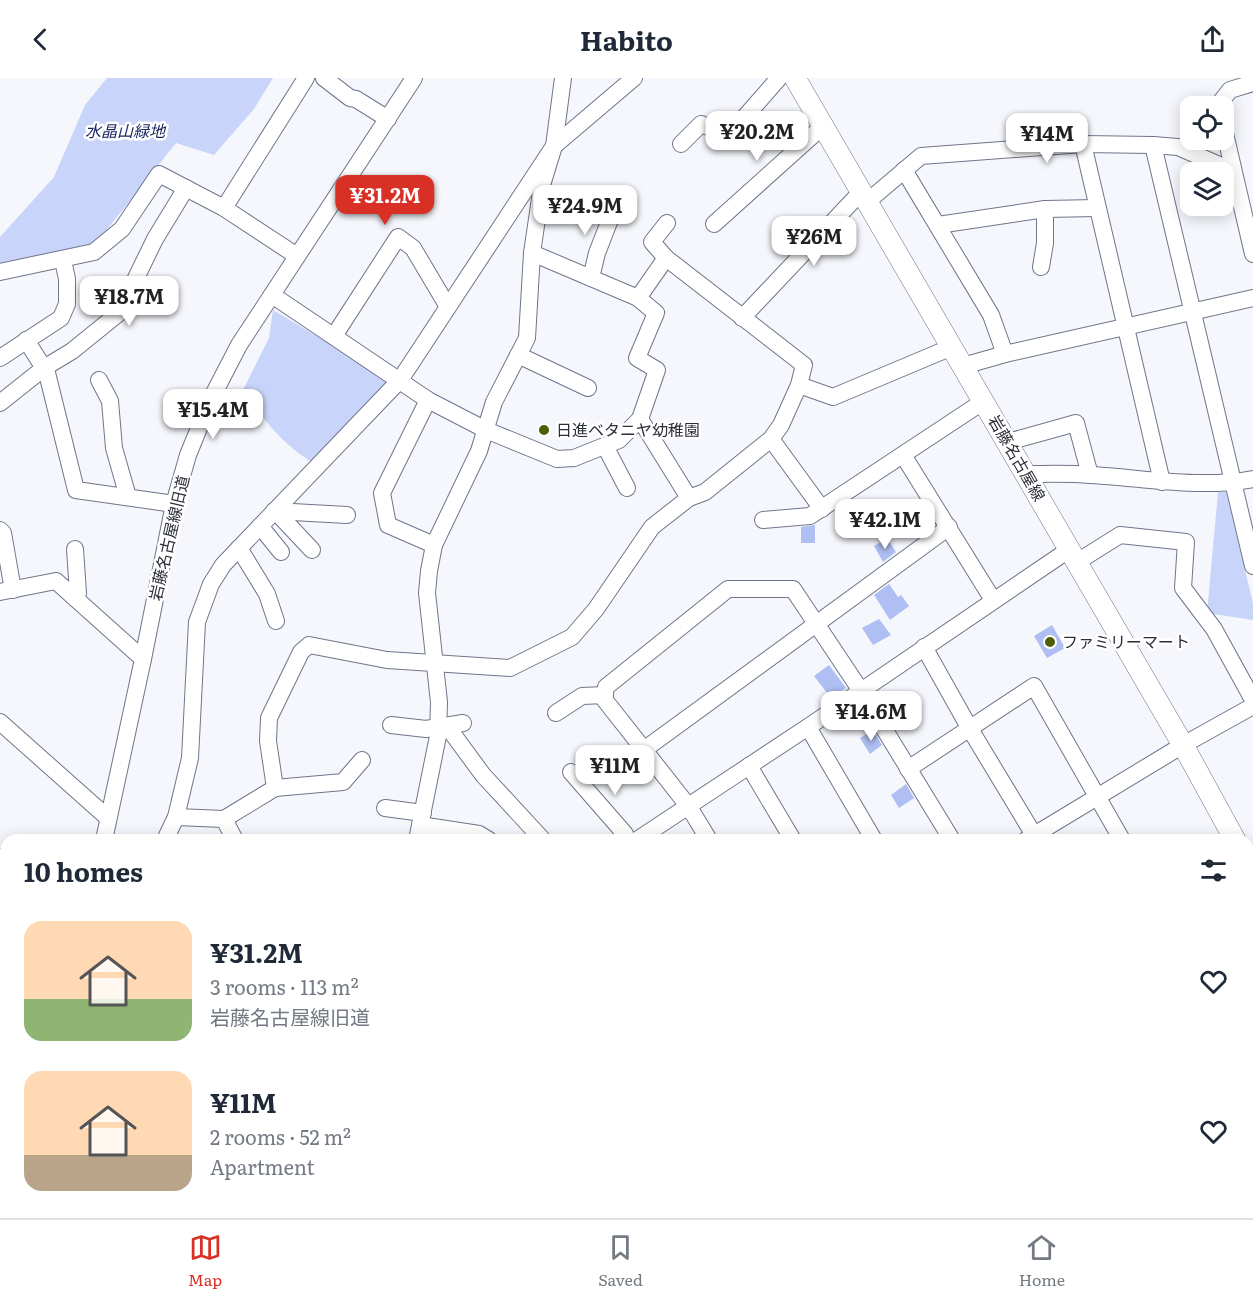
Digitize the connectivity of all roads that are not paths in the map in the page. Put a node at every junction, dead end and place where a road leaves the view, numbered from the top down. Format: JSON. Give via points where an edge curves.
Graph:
{"nodes":[{"id":1,"x":306,"y":78,"type":"edge"},
{"id":2,"x":324,"y":78,"type":"edge"},
{"id":3,"x":414,"y":78,"type":"edge"},
{"id":4,"x":563,"y":78,"type":"edge"},
{"id":5,"x":780,"y":78,"type":"edge"},
{"id":6,"x":795,"y":78,"type":"edge"},
{"id":7,"x":625,"y":80,"type":"edge"},
{"id":8,"x":1253,"y":83,"type":"edge"},
{"id":9,"x":1225,"y":96,"type":"edge"},
{"id":10,"x":387,"y":118,"type":"junction"},
{"id":11,"x":823,"y":126,"type":"junction"},
{"id":12,"x":681,"y":144,"type":"dead end"},
{"id":13,"x":1083,"y":144,"type":"junction"},
{"id":14,"x":1153,"y":145,"type":"junction"},
{"id":15,"x":554,"y":146,"type":"junction"},
{"id":16,"x":1212,"y":162,"type":"edge"},
{"id":17,"x":904,"y":170,"type":"junction"},
{"id":18,"x":1234,"y":175,"type":"edge"},
{"id":19,"x":186,"y":188,"type":"junction"},
{"id":20,"x":864,"y":197,"type":"junction"},
{"id":21,"x":616,"y":204,"type":"dead end"},
{"id":22,"x":224,"y":208,"type":"junction"},
{"id":23,"x":1097,"y":208,"type":"junction"},
{"id":24,"x":1045,"y":209,"type":"junction"},
{"id":25,"x":667,"y":223,"type":"dead end"},
{"id":26,"x":714,"y":224,"type":"dead end"},
{"id":27,"x":938,"y":225,"type":"junction"},
{"id":28,"x":532,"y":254,"type":"junction"},
{"id":29,"x":1253,"y":254,"type":"edge"},
{"id":30,"x":297,"y":256,"type":"junction"},
{"id":31,"x":666,"y":258,"type":"junction"},
{"id":32,"x":63,"y":260,"type":"junction"},
{"id":33,"x":1041,"y":267,"type":"dead end"},
{"id":34,"x":0,"y":272,"type":"edge"},
{"id":35,"x":591,"y":278,"type":"junction"},
{"id":36,"x":272,"y":295,"type":"junction"},
{"id":37,"x":638,"y":298,"type":"junction"},
{"id":38,"x":1253,"y":298,"type":"edge"},
{"id":39,"x":448,"y":307,"type":"junction"},
{"id":40,"x":1192,"y":313,"type":"junction"},
{"id":41,"x":742,"y":318,"type":"junction"},
{"id":42,"x":1126,"y":328,"type":"junction"},
{"id":43,"x":334,"y":336,"type":"junction"},
{"id":44,"x":26,"y":340,"type":"junction"},
{"id":45,"x":952,"y":347,"type":"junction"},
{"id":46,"x":1005,"y":354,"type":"junction"},
{"id":47,"x":518,"y":355,"type":"junction"},
{"id":48,"x":0,"y":358,"type":"edge"},
{"id":49,"x":963,"y":366,"type":"junction"},
{"id":50,"x":44,"y":368,"type":"junction"},
{"id":51,"x":99,"y":380,"type":"dead end"},
{"id":52,"x":400,"y":380,"type":"junction"},
{"id":53,"x":799,"y":385,"type":"junction"},
{"id":54,"x":588,"y":388,"type":"dead end"},
{"id":55,"x":428,"y":400,"type":"junction"},
{"id":56,"x":984,"y":401,"type":"junction"},
{"id":57,"x":0,"y":403,"type":"edge"},
{"id":58,"x":640,"y":419,"type":"junction"},
{"id":59,"x":486,"y":430,"type":"junction"},
{"id":60,"x":771,"y":439,"type":"junction"},
{"id":61,"x":1008,"y":442,"type":"junction"},
{"id":62,"x":605,"y":446,"type":"junction"},
{"id":63,"x":903,"y":455,"type":"junction"},
{"id":64,"x":1026,"y":474,"type":"junction"},
{"id":65,"x":1090,"y":475,"type":"junction"},
{"id":66,"x":1253,"y":479,"type":"edge"},
{"id":67,"x":1162,"y":482,"type":"junction"},
{"id":68,"x":1232,"y":483,"type":"junction"},
{"id":69,"x":627,"y":488,"type":"dead end"},
{"id":70,"x":128,"y":498,"type":"junction"},
{"id":71,"x":689,"y":498,"type":"junction"},
{"id":72,"x":174,"y":504,"type":"junction"},
{"id":73,"x":822,"y":509,"type":"junction"},
{"id":74,"x":277,"y":511,"type":"junction"},
{"id":75,"x":347,"y":515,"type":"dead end"},
{"id":76,"x":763,"y":520,"type":"dead end"},
{"id":77,"x":260,"y":526,"type":"junction"},
{"id":78,"x":949,"y":527,"type":"junction"},
{"id":79,"x":0,"y":530,"type":"edge"},
{"id":80,"x":434,"y":545,"type":"junction"},
{"id":81,"x":239,"y":548,"type":"junction"},
{"id":82,"x":75,"y":549,"type":"dead end"},
{"id":83,"x":312,"y":550,"type":"dead end"},
{"id":84,"x":281,"y":552,"type":"dead end"},
{"id":85,"x":1074,"y":556,"type":"junction"},
{"id":86,"x":1253,"y":566,"type":"edge"},
{"id":87,"x":7,"y":591,"type":"edge"},
{"id":88,"x":76,"y":598,"type":"junction"},
{"id":89,"x":993,"y":600,"type":"junction"},
{"id":90,"x":276,"y":621,"type":"dead end"},
{"id":91,"x":816,"y":624,"type":"junction"},
{"id":92,"x":924,"y":647,"type":"junction"},
{"id":93,"x":144,"y":659,"type":"junction"},
{"id":94,"x":435,"y":664,"type":"junction"},
{"id":95,"x":861,"y":691,"type":"junction"},
{"id":96,"x":605,"y":695,"type":"junction"},
{"id":97,"x":1253,"y":700,"type":"edge"},
{"id":98,"x":1253,"y":706,"type":"edge"},
{"id":99,"x":556,"y":713,"type":"dead end"},
{"id":100,"x":0,"y":722,"type":"edge"},
{"id":101,"x":387,"y":727,"type":"dead end"},
{"id":102,"x":808,"y":727,"type":"junction"},
{"id":103,"x":970,"y":729,"type":"junction"},
{"id":104,"x":446,"y":730,"type":"junction"},
{"id":105,"x":1183,"y":745,"type":"junction"},
{"id":106,"x":645,"y":749,"type":"junction"},
{"id":107,"x":362,"y":760,"type":"dead end"},
{"id":108,"x":749,"y":766,"type":"junction"},
{"id":109,"x":908,"y":769,"type":"junction"},
{"id":110,"x":571,"y":771,"type":"dead end"},
{"id":111,"x":275,"y":788,"type":"junction"},
{"id":112,"x":1098,"y":798,"type":"junction"},
{"id":113,"x":689,"y":807,"type":"junction"},
{"id":114,"x":385,"y":808,"type":"dead end"},
{"id":115,"x":176,"y":817,"type":"junction"},
{"id":116,"x":108,"y":818,"type":"junction"},
{"id":117,"x":224,"y":819,"type":"junction"},
{"id":118,"x":420,"y":826,"type":"edge"},
{"id":119,"x":105,"y":834,"type":"edge"},
{"id":120,"x":168,"y":834,"type":"edge"},
{"id":121,"x":232,"y":834,"type":"edge"},
{"id":122,"x":479,"y":834,"type":"edge"},
{"id":123,"x":538,"y":834,"type":"edge"},
{"id":124,"x":625,"y":834,"type":"edge"},
{"id":125,"x":647,"y":834,"type":"edge"},
{"id":126,"x":705,"y":834,"type":"edge"},
{"id":127,"x":789,"y":834,"type":"edge"},
{"id":128,"x":870,"y":834,"type":"edge"},
{"id":129,"x":948,"y":834,"type":"edge"},
{"id":130,"x":1030,"y":834,"type":"edge"},
{"id":131,"x":1039,"y":834,"type":"edge"},
{"id":132,"x":1119,"y":834,"type":"edge"},
{"id":133,"x":1232,"y":834,"type":"edge"}],
"edges":[{"from":1,"to":22,"type":"street"},
{"from":2,"to":10,"type":"street"},
{"from":3,"to":10,"type":"street","name":"岩藤名古屋線旧道"},
{"from":4,"to":15,"type":"street"},
{"from":5,"to":12,"type":"street","via":[[729,135],[701,124]]},
{"from":6,"to":11,"type":"main road","name":"岩藤名古屋線"},
{"from":7,"to":15,"type":"street"},
{"from":8,"to":9,"type":"street","via":[[1230,90]]},
{"from":10,"to":30,"type":"street","name":"岩藤名古屋線旧道"},
{"from":11,"to":20,"type":"main road","name":"岩藤名古屋線"},
{"from":11,"to":26,"type":"street"},
{"from":13,"to":14,"type":"street"},
{"from":13,"to":17,"type":"street","via":[[921,156]]},
{"from":13,"to":23,"type":"street"},
{"from":14,"to":16,"type":"street","via":[[1178,147]]},
{"from":14,"to":40,"type":"street"},
{"from":15,"to":28,"type":"street","via":[[542,185]]},
{"from":15,"to":39,"type":"street"},
{"from":17,"to":20,"type":"street"},
{"from":17,"to":27,"type":"street"},
{"from":18,"to":29,"type":"street"},
{"from":19,"to":22,"type":"street"},
{"from":19,"to":32,"type":"street","via":[[159,174],[122,229],[94,252]]},
{"from":19,"to":50,"type":"street","via":[[154,239],[119,313]]},
{"from":20,"to":41,"type":"street"},
{"from":20,"to":45,"type":"main road","name":"岩藤名古屋線"},
{"from":21,"to":35,"type":"street"},
{"from":22,"to":30,"type":"street"},
{"from":23,"to":24,"type":"street"},
{"from":23,"to":42,"type":"street"},
{"from":24,"to":27,"type":"street"},
{"from":24,"to":33,"type":"street"},
{"from":25,"to":31,"type":"street","via":[[652,242]]},
{"from":27,"to":46,"type":"street","via":[[991,315]]},
{"from":28,"to":35,"type":"street"},
{"from":28,"to":47,"type":"street","via":[[527,338]]},
{"from":30,"to":36,"type":"street","name":"岩藤名古屋線旧道"},
{"from":31,"to":37,"type":"street"},
{"from":31,"to":41,"type":"street"},
{"from":32,"to":34,"type":"street"},
{"from":32,"to":44,"type":"street","via":[[68,304],[61,318]]},
{"from":35,"to":37,"type":"street"},
{"from":36,"to":43,"type":"street"},
{"from":36,"to":72,"type":"street","name":"岩藤名古屋線旧道","via":[[239,345],[210,401]]},
{"from":37,"to":58,"type":"street","via":[[656,313],[638,358],[657,370]]},
{"from":38,"to":40,"type":"street"},
{"from":39,"to":43,"type":"street","via":[[413,248],[398,237]]},
{"from":39,"to":52,"type":"street"},
{"from":40,"to":42,"type":"street"},
{"from":40,"to":68,"type":"street"},
{"from":41,"to":53,"type":"street","via":[[804,365]]},
{"from":42,"to":46,"type":"street"},
{"from":42,"to":67,"type":"street"},
{"from":43,"to":52,"type":"street"},
{"from":44,"to":48,"type":"street"},
{"from":44,"to":50,"type":"street"},
{"from":45,"to":49,"type":"main road","name":"岩藤名古屋線"},
{"from":45,"to":53,"type":"street","via":[[832,397]]},
{"from":46,"to":49,"type":"street"},
{"from":47,"to":54,"type":"street"},
{"from":47,"to":59,"type":"street","via":[[494,402]]},
{"from":49,"to":56,"type":"main road","name":"岩藤名古屋線"},
{"from":50,"to":57,"type":"street"},
{"from":50,"to":70,"type":"street","via":[[76,490]]},
{"from":51,"to":70,"type":"street","via":[[110,401],[114,448]]},
{"from":52,"to":55,"type":"street"},
{"from":52,"to":74,"type":"street"},
{"from":53,"to":60,"type":"street"},
{"from":55,"to":59,"type":"street"},
{"from":55,"to":80,"type":"street","via":[[382,494],[388,525]]},
{"from":56,"to":61,"type":"main road","name":"岩藤名古屋線"},
{"from":56,"to":63,"type":"street"},
{"from":58,"to":62,"type":"street","via":[[619,440]]},
{"from":58,"to":71,"type":"street"},
{"from":59,"to":62,"type":"street","via":[[558,459],[574,458]]},
{"from":59,"to":80,"type":"street"},
{"from":60,"to":71,"type":"street","via":[[705,492]]},
{"from":60,"to":73,"type":"street"},
{"from":61,"to":64,"type":"main road","name":"岩藤名古屋線"},
{"from":61,"to":65,"type":"street","via":[[1076,423]]},
{"from":62,"to":69,"type":"street"},
{"from":63,"to":73,"type":"street"},
{"from":63,"to":78,"type":"street"},
{"from":64,"to":65,"type":"street"},
{"from":64,"to":85,"type":"main road","name":"岩藤名古屋線"},
{"from":65,"to":67,"type":"street"},
{"from":66,"to":68,"type":"street"},
{"from":67,"to":68,"type":"street"},
{"from":68,"to":86,"type":"street"},
{"from":70,"to":72,"type":"street"},
{"from":71,"to":94,"type":"street","via":[[652,527],[572,637],[510,668]]},
{"from":72,"to":93,"type":"street","name":"岩藤名古屋線旧道"},
{"from":73,"to":76,"type":"street","via":[[810,516]]},
{"from":74,"to":75,"type":"street"},
{"from":74,"to":77,"type":"street"},
{"from":74,"to":83,"type":"street"},
{"from":77,"to":81,"type":"street"},
{"from":77,"to":84,"type":"street"},
{"from":78,"to":89,"type":"street"},
{"from":78,"to":91,"type":"street"},
{"from":79,"to":87,"type":"street"},
{"from":80,"to":94,"type":"street","via":[[427,593]]},
{"from":81,"to":90,"type":"street","via":[[267,594]]},
{"from":81,"to":115,"type":"street","via":[[211,584],[197,622],[190,758]]},
{"from":82,"to":88,"type":"street"},
{"from":85,"to":89,"type":"street"},
{"from":85,"to":97,"type":"street","via":[[1120,536],[1186,542],[1183,588],[1214,629]]},
{"from":85,"to":105,"type":"main road","name":"岩藤名古屋線"},
{"from":87,"to":88,"type":"street","via":[[56,581]]},
{"from":88,"to":93,"type":"street"},
{"from":89,"to":92,"type":"street"},
{"from":91,"to":95,"type":"street"},
{"from":91,"to":96,"type":"street","via":[[793,589],[728,589],[606,687]]},
{"from":91,"to":106,"type":"street"},
{"from":92,"to":95,"type":"street"},
{"from":92,"to":103,"type":"street"},
{"from":93,"to":116,"type":"street","name":"岩藤名古屋線旧道"},
{"from":94,"to":104,"type":"street"},
{"from":94,"to":111,"type":"street","via":[[387,660],[309,645],[301,652],[269,718]]},
{"from":95,"to":102,"type":"street"},
{"from":95,"to":109,"type":"street"},
{"from":96,"to":99,"type":"street","via":[[582,696]]},
{"from":96,"to":106,"type":"street","via":[[604,699]]},
{"from":98,"to":105,"type":"street"},
{"from":100,"to":116,"type":"street"},
{"from":101,"to":104,"type":"street","via":[[427,737]]},
{"from":102,"to":108,"type":"street"},
{"from":102,"to":128,"type":"street"},
{"from":103,"to":109,"type":"street"},
{"from":103,"to":112,"type":"street","via":[[1034,686]]},
{"from":103,"to":130,"type":"street"},
{"from":104,"to":118,"type":"street"},
{"from":104,"to":123,"type":"street"},
{"from":105,"to":112,"type":"street"},
{"from":105,"to":133,"type":"main road","name":"岩藤名古屋線"},
{"from":106,"to":113,"type":"street"},
{"from":107,"to":111,"type":"street","via":[[343,782]]},
{"from":108,"to":113,"type":"street"},
{"from":108,"to":127,"type":"street"},
{"from":109,"to":129,"type":"street"},
{"from":110,"to":124,"type":"street"},
{"from":111,"to":117,"type":"street"},
{"from":112,"to":131,"type":"street"},
{"from":112,"to":132,"type":"street"},
{"from":113,"to":125,"type":"street"},
{"from":113,"to":126,"type":"street"},
{"from":114,"to":118,"type":"street"},
{"from":115,"to":117,"type":"street"},
{"from":115,"to":120,"type":"street"},
{"from":116,"to":119,"type":"street","name":"岩藤名古屋線旧道"},
{"from":117,"to":121,"type":"street"},
{"from":118,"to":122,"type":"street"}]}
